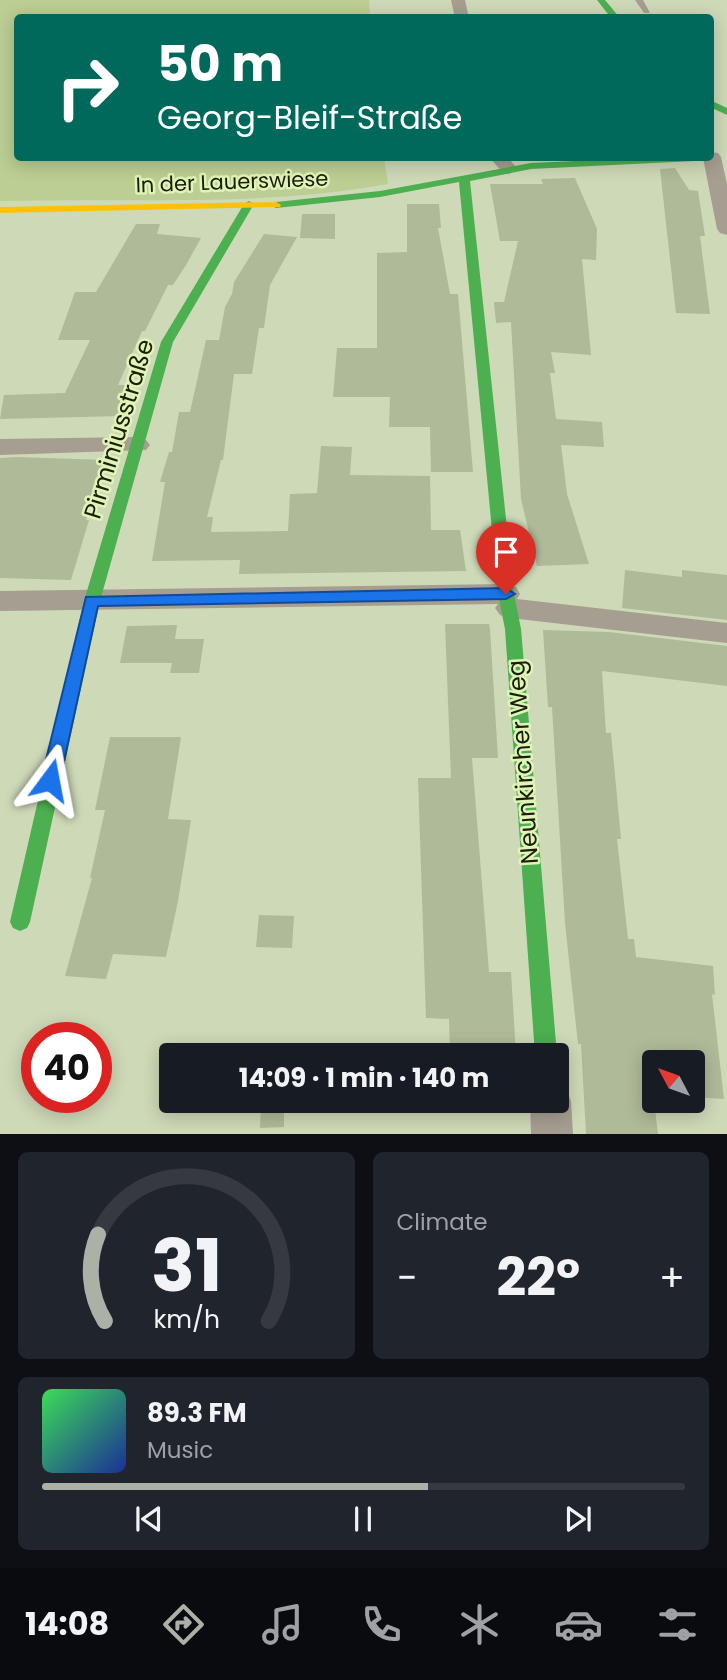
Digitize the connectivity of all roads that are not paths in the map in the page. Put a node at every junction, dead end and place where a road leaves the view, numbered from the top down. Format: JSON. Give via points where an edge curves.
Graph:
{"nodes":[{"id":1,"x":601,"y":0,"type":"edge"},
{"id":2,"x":639,"y":0,"type":"edge"},
{"id":3,"x":647,"y":11,"type":"dead end"},
{"id":4,"x":613,"y":14,"type":"edge"},
{"id":5,"x":613,"y":161,"type":"edge"},
{"id":6,"x":712,"y":161,"type":"edge"},
{"id":7,"x":504,"y":163,"type":"edge"},
{"id":8,"x":464,"y":177,"type":"junction"},
{"id":9,"x":249,"y":204,"type":"junction"},
{"id":10,"x":0,"y":210,"type":"edge"},
{"id":11,"x":727,"y":229,"type":"edge"},
{"id":12,"x":137,"y":445,"type":"junction"},
{"id":13,"x":0,"y":447,"type":"edge"},
{"id":14,"x":0,"y":601,"type":"edge"},
{"id":15,"x":92,"y":601,"type":"junction"},
{"id":16,"x":508,"y":601,"type":"junction"},
{"id":17,"x":727,"y":633,"type":"edge"},
{"id":18,"x":20,"y":922,"type":"dead end"},
{"id":19,"x":545,"y":1043,"type":"edge"},
{"id":20,"x":551,"y":1113,"type":"edge"},
{"id":21,"x":552,"y":1134,"type":"edge"}],
"edges":[{"from":1,"to":4,"type":"street"},
{"from":2,"to":3,"type":"lane"},
{"from":5,"to":7,"type":"street","name":"In der Lauerswiese"},
{"from":6,"to":11,"type":"street"},
{"from":7,"to":8,"type":"street","name":"In der Lauerswiese"},
{"from":8,"to":9,"type":"street","name":"In der Lauerswiese","via":[[362,197]]},
{"from":8,"to":16,"type":"street","name":"Neunkircher Weg"},
{"from":9,"to":10,"type":"street","name":"In der Lauerswiese"},
{"from":9,"to":12,"type":"street","name":"Pirminiusstraße","via":[[167,342]]},
{"from":12,"to":13,"type":"street"},
{"from":12,"to":15,"type":"street","name":"Pirminiusstraße"},
{"from":14,"to":15,"type":"street"},
{"from":15,"to":16,"type":"street"},
{"from":15,"to":18,"type":"street","name":"Pirminiusstraße"},
{"from":16,"to":17,"type":"street"},
{"from":16,"to":19,"type":"street","name":"Neunkircher Weg"},
{"from":20,"to":21,"type":"street"}]}
